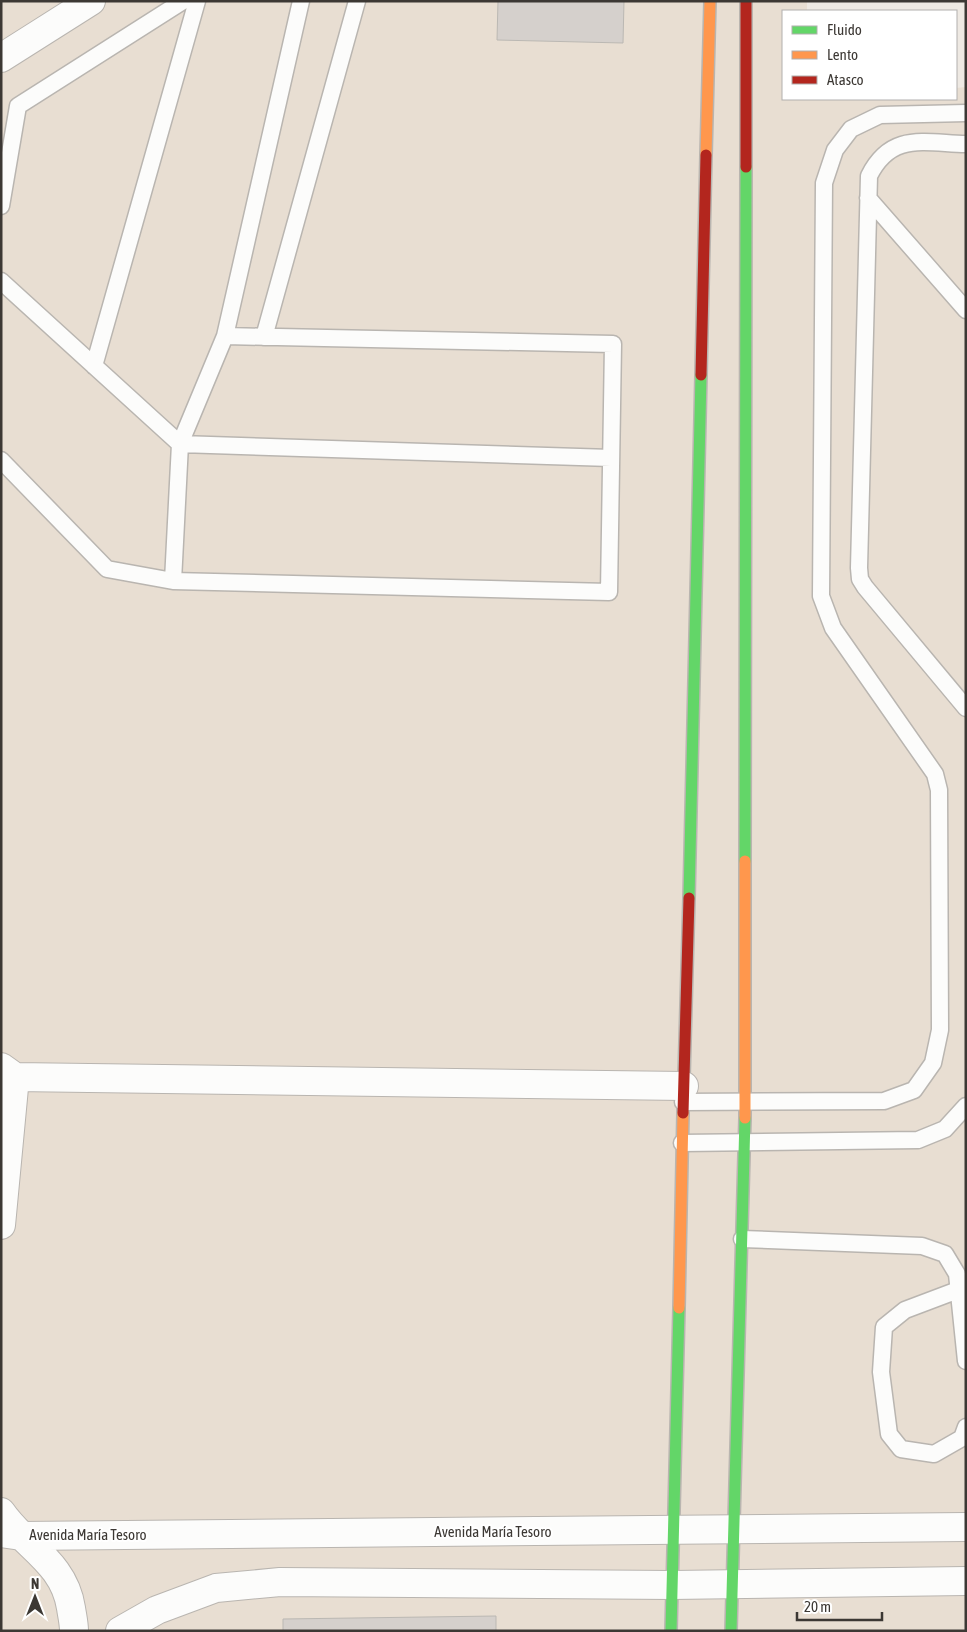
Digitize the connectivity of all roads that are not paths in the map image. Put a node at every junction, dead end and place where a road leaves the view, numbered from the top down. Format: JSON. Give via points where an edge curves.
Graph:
{"nodes":[{"id":1,"x":91,"y":1,"type":"edge"},
{"id":2,"x":183,"y":1,"type":"edge"},
{"id":3,"x":196,"y":1,"type":"edge"},
{"id":4,"x":301,"y":1,"type":"edge"},
{"id":5,"x":357,"y":1,"type":"edge"},
{"id":6,"x":710,"y":1,"type":"edge"},
{"id":7,"x":746,"y":1,"type":"edge"},
{"id":8,"x":1,"y":58,"type":"edge"},
{"id":9,"x":966,"y":113,"type":"edge"},
{"id":10,"x":966,"y":144,"type":"edge"},
{"id":11,"x":868,"y":198,"type":"junction"},
{"id":12,"x":1,"y":206,"type":"edge"},
{"id":13,"x":1,"y":281,"type":"edge"},
{"id":14,"x":966,"y":310,"type":"edge"},
{"id":15,"x":225,"y":336,"type":"junction"},
{"id":16,"x":264,"y":337,"type":"junction"},
{"id":17,"x":94,"y":366,"type":"junction"},
{"id":18,"x":180,"y":444,"type":"junction"},
{"id":19,"x":611,"y":458,"type":"junction"},
{"id":20,"x":1,"y":460,"type":"edge"},
{"id":21,"x":173,"y":581,"type":"junction"},
{"id":22,"x":966,"y":708,"type":"edge"},
{"id":23,"x":8,"y":1072,"type":"edge"},
{"id":24,"x":683,"y":1094,"type":"junction"},
{"id":25,"x":745,"y":1103,"type":"junction"},
{"id":26,"x":966,"y":1106,"type":"edge"},
{"id":27,"x":744,"y":1142,"type":"junction"},
{"id":28,"x":682,"y":1143,"type":"junction"},
{"id":29,"x":1,"y":1225,"type":"edge"},
{"id":30,"x":742,"y":1239,"type":"junction"},
{"id":31,"x":958,"y":1290,"type":"junction"},
{"id":32,"x":966,"y":1361,"type":"edge"},
{"id":33,"x":966,"y":1427,"type":"edge"},
{"id":34,"x":1,"y":1512,"type":"edge"},
{"id":35,"x":966,"y":1527,"type":"edge"},
{"id":36,"x":734,"y":1530,"type":"junction"},
{"id":37,"x":673,"y":1531,"type":"junction"},
{"id":38,"x":11,"y":1535,"type":"edge"},
{"id":39,"x":966,"y":1581,"type":"edge"},
{"id":40,"x":732,"y":1584,"type":"junction"},
{"id":41,"x":672,"y":1585,"type":"junction"},
{"id":42,"x":74,"y":1631,"type":"edge"},
{"id":43,"x":120,"y":1631,"type":"edge"},
{"id":44,"x":671,"y":1631,"type":"edge"},
{"id":45,"x":731,"y":1631,"type":"edge"}],
"edges":[{"from":1,"to":8,"type":"street"},
{"from":2,"to":12,"type":"lane","via":[[18,106]]},
{"from":3,"to":17,"type":"lane"},
{"from":4,"to":15,"type":"lane"},
{"from":5,"to":16,"type":"lane"},
{"from":6,"to":24,"type":"street"},
{"from":7,"to":25,"type":"street"},
{"from":9,"to":25,"type":"lane","via":[[880,115],[851,129],[836,150],[824,183],[821,596],[833,628],[929,764],[939,790],[940,1030],[933,1063],[914,1090],[884,1102]]},
{"from":10,"to":11,"type":"lane","via":[[907,143],[890,149],[877,161],[869,176]]},
{"from":11,"to":14,"type":"lane"},
{"from":11,"to":22,"type":"lane","via":[[860,579]]},
{"from":13,"to":17,"type":"lane"},
{"from":15,"to":16,"type":"lane"},
{"from":15,"to":18,"type":"lane"},
{"from":16,"to":19,"type":"lane","via":[[613,344]]},
{"from":17,"to":18,"type":"lane"},
{"from":18,"to":19,"type":"lane"},
{"from":18,"to":21,"type":"lane"},
{"from":19,"to":21,"type":"lane","via":[[608,592]]},
{"from":20,"to":21,"type":"lane","via":[[106,569]]},
{"from":23,"to":24,"type":"street"},
{"from":23,"to":29,"type":"street"},
{"from":24,"to":25,"type":"lane"},
{"from":24,"to":28,"type":"street"},
{"from":25,"to":27,"type":"street"},
{"from":26,"to":27,"type":"lane","via":[[944,1129],[918,1140]]},
{"from":27,"to":28,"type":"lane"},
{"from":27,"to":30,"type":"street"},
{"from":28,"to":37,"type":"street"},
{"from":30,"to":31,"type":"lane","via":[[922,1246],[944,1254],[957,1274]]},
{"from":30,"to":36,"type":"street"},
{"from":31,"to":32,"type":"lane"},
{"from":31,"to":33,"type":"lane","via":[[905,1310],[884,1327],[881,1372],[889,1434],[901,1449],[934,1454],[962,1438]]},
{"from":34,"to":38,"type":"street"},
{"from":35,"to":36,"type":"street","name":"Avenida María Tesoro"},
{"from":36,"to":37,"type":"street","name":"Avenida María Tesoro"},
{"from":36,"to":40,"type":"street"},
{"from":37,"to":38,"type":"street","name":"Avenida María Tesoro"},
{"from":37,"to":41,"type":"street"},
{"from":38,"to":42,"type":"street","via":[[52,1564],[69,1594]]},
{"from":39,"to":40,"type":"street"},
{"from":40,"to":41,"type":"street"},
{"from":40,"to":45,"type":"street"},
{"from":41,"to":43,"type":"street","via":[[280,1582],[216,1588],[157,1610]]},
{"from":41,"to":44,"type":"street"}]}
